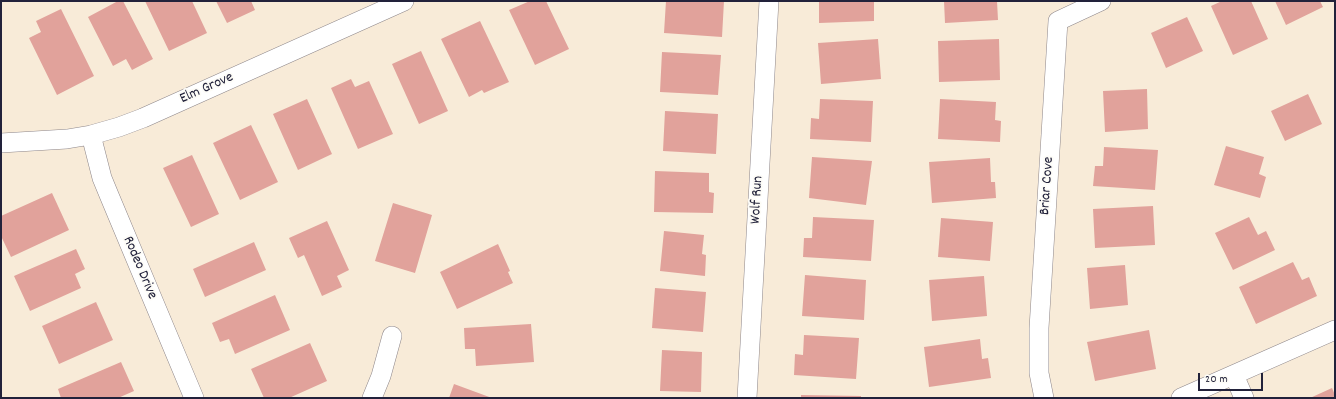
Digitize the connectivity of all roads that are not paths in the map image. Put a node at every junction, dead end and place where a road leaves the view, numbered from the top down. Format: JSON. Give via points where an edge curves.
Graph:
{"nodes":[{"id":1,"x":404,"y":1,"type":"edge"},
{"id":2,"x":768,"y":1,"type":"edge"},
{"id":3,"x":1101,"y":1,"type":"edge"},
{"id":4,"x":91,"y":135,"type":"junction"},
{"id":5,"x":1,"y":143,"type":"edge"},
{"id":6,"x":1335,"y":330,"type":"edge"},
{"id":7,"x":392,"y":336,"type":"dead end"},
{"id":8,"x":1234,"y":375,"type":"junction"},
{"id":9,"x":194,"y":398,"type":"edge"},
{"id":10,"x":372,"y":398,"type":"edge"},
{"id":11,"x":746,"y":398,"type":"edge"},
{"id":12,"x":1044,"y":398,"type":"edge"},
{"id":13,"x":1181,"y":398,"type":"edge"},
{"id":14,"x":1244,"y":398,"type":"edge"}],
"edges":[{"from":1,"to":4,"type":"street","name":"Elm Grove","via":[[143,118]]},
{"from":2,"to":11,"type":"street","name":"Wolf Run"},
{"from":3,"to":12,"type":"street","name":"Briar Cove","via":[[1058,21],[1038,336],[1039,373]]},
{"from":4,"to":5,"type":"street","name":"Elm Grove"},
{"from":4,"to":9,"type":"street","name":"Rodeo Drive","via":[[102,178]]},
{"from":6,"to":8,"type":"street"},
{"from":7,"to":10,"type":"street","via":[[382,376]]},
{"from":8,"to":13,"type":"street"},
{"from":8,"to":14,"type":"street"}]}
